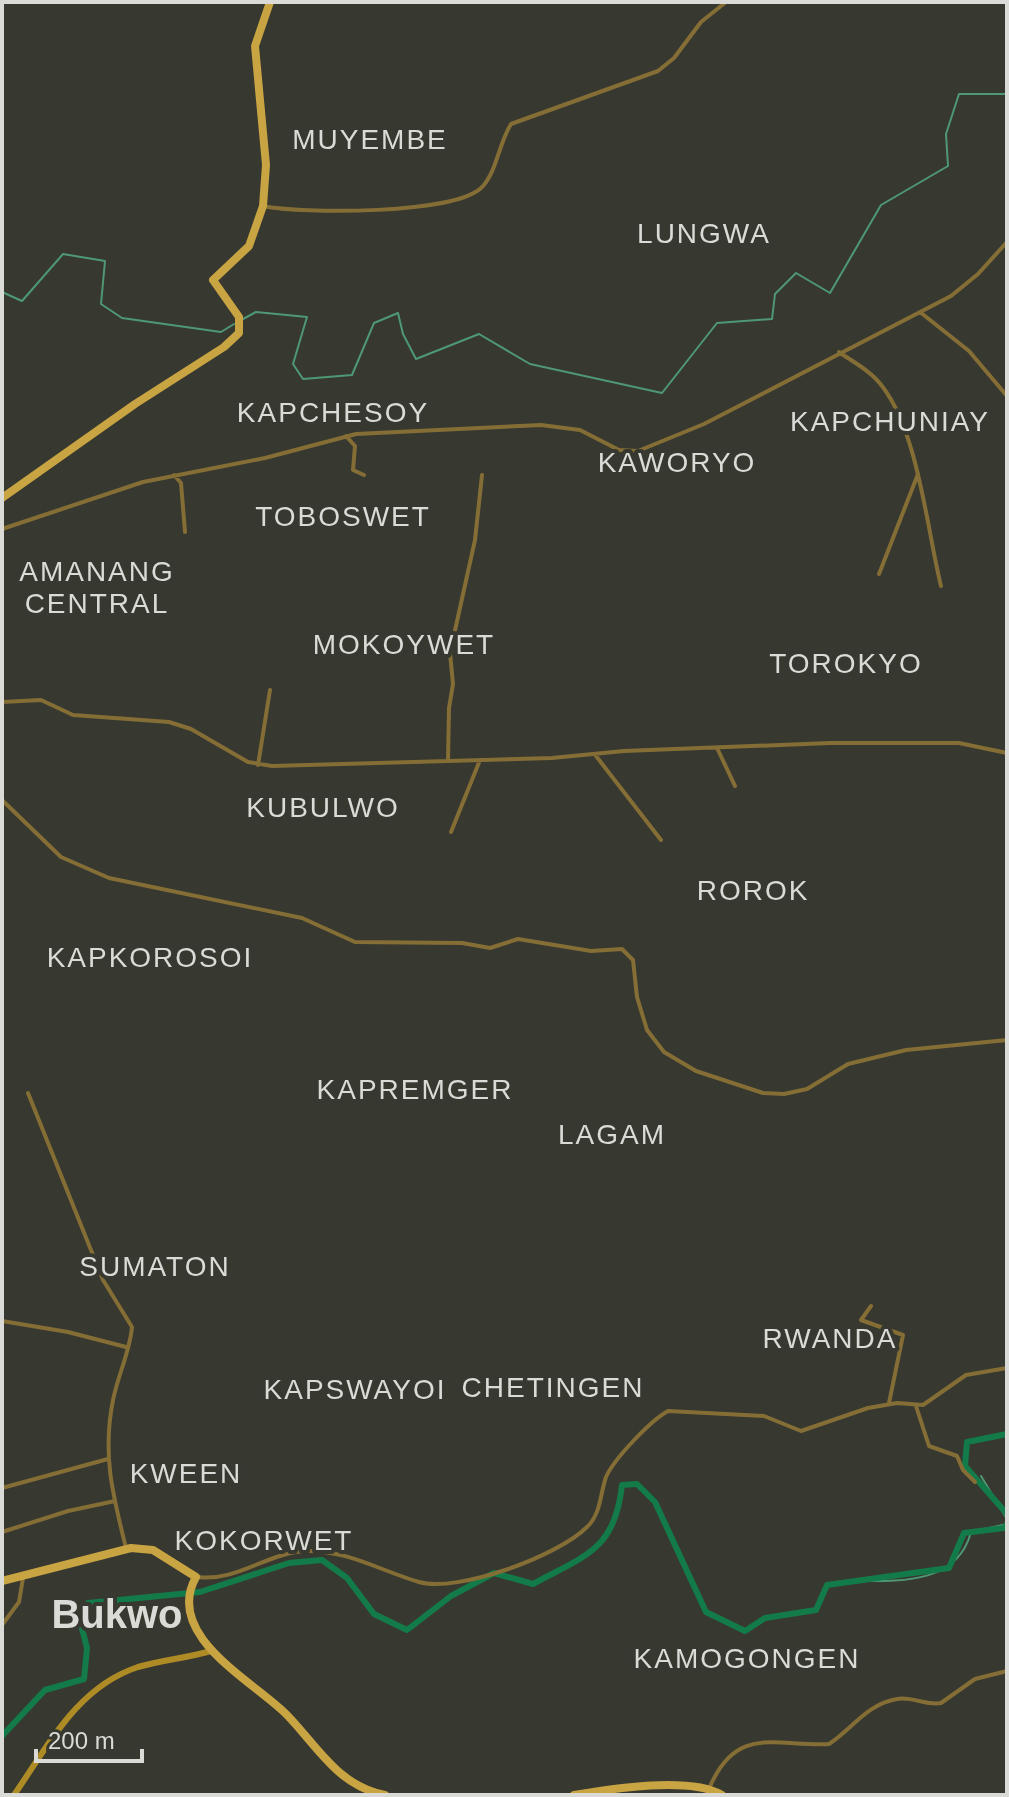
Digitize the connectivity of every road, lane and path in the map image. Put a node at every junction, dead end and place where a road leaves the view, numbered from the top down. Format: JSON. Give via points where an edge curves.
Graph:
{"nodes":[{"id":1,"x":270,"y":2,"type":"edge"},
{"id":2,"x":726,"y":2,"type":"edge"},
{"id":3,"x":263,"y":206,"type":"junction"},
{"id":4,"x":1007,"y":242,"type":"edge"},
{"id":5,"x":920,"y":312,"type":"junction"},
{"id":6,"x":839,"y":352,"type":"junction"},
{"id":7,"x":1007,"y":396,"type":"edge"},
{"id":8,"x":346,"y":436,"type":"junction"},
{"id":9,"x":919,"y":472,"type":"junction"},
{"id":10,"x":174,"y":475,"type":"junction"},
{"id":11,"x":364,"y":475,"type":"dead end"},
{"id":12,"x":482,"y":475,"type":"dead end"},
{"id":13,"x":2,"y":498,"type":"edge"},
{"id":14,"x":2,"y":529,"type":"edge"},
{"id":15,"x":185,"y":532,"type":"dead end"},
{"id":16,"x":879,"y":574,"type":"dead end"},
{"id":17,"x":941,"y":586,"type":"dead end"},
{"id":18,"x":270,"y":690,"type":"dead end"},
{"id":19,"x":2,"y":702,"type":"edge"},
{"id":20,"x":718,"y":750,"type":"junction"},
{"id":21,"x":1007,"y":753,"type":"edge"},
{"id":22,"x":594,"y":754,"type":"junction"},
{"id":23,"x":480,"y":760,"type":"junction"},
{"id":24,"x":448,"y":761,"type":"junction"},
{"id":25,"x":258,"y":765,"type":"junction"},
{"id":26,"x":735,"y":786,"type":"dead end"},
{"id":27,"x":2,"y":800,"type":"edge"},
{"id":28,"x":451,"y":832,"type":"dead end"},
{"id":29,"x":661,"y":840,"type":"dead end"},
{"id":30,"x":1007,"y":1040,"type":"edge"},
{"id":31,"x":28,"y":1093,"type":"dead end"},
{"id":32,"x":871,"y":1306,"type":"dead end"},
{"id":33,"x":2,"y":1321,"type":"edge"},
{"id":34,"x":126,"y":1347,"type":"junction"},
{"id":35,"x":1007,"y":1368,"type":"edge"},
{"id":36,"x":889,"y":1403,"type":"junction"},
{"id":37,"x":916,"y":1405,"type":"junction"},
{"id":38,"x":109,"y":1459,"type":"junction"},
{"id":39,"x":975,"y":1482,"type":"dead end"},
{"id":40,"x":2,"y":1488,"type":"edge"},
{"id":41,"x":115,"y":1501,"type":"junction"},
{"id":42,"x":2,"y":1532,"type":"edge"},
{"id":43,"x":126,"y":1548,"type":"junction"},
{"id":44,"x":23,"y":1573,"type":"junction"},
{"id":45,"x":194,"y":1580,"type":"junction"},
{"id":46,"x":2,"y":1581,"type":"edge"},
{"id":47,"x":2,"y":1625,"type":"edge"},
{"id":48,"x":211,"y":1651,"type":"junction"},
{"id":49,"x":1007,"y":1671,"type":"edge"},
{"id":50,"x":709,"y":1789,"type":"junction"},
{"id":51,"x":14,"y":1795,"type":"edge"},
{"id":52,"x":385,"y":1795,"type":"edge"},
{"id":53,"x":574,"y":1795,"type":"edge"},
{"id":54,"x":722,"y":1795,"type":"edge"}],
"edges":[{"from":1,"to":3,"type":"main road","via":[[255,46],[266,165]]},
{"from":2,"to":3,"type":"street","via":[[658,71],[511,124],[484,186],[470,194],[394,209],[311,212]]},
{"from":3,"to":13,"type":"main road","via":[[249,246],[213,280],[239,317],[235,339]]},
{"from":4,"to":5,"type":"street","via":[[964,287]]},
{"from":5,"to":6,"type":"street"},
{"from":5,"to":7,"type":"street","via":[[969,351]]},
{"from":6,"to":8,"type":"street","via":[[704,424],[638,451],[619,450],[580,430],[541,425]]},
{"from":6,"to":9,"type":"street","via":[[883,387]]},
{"from":8,"to":10,"type":"street"},
{"from":8,"to":11,"type":"street","via":[[355,446],[353,470]]},
{"from":9,"to":16,"type":"street"},
{"from":9,"to":17,"type":"street"},
{"from":10,"to":14,"type":"street"},
{"from":10,"to":15,"type":"street","via":[[181,483]]},
{"from":12,"to":24,"type":"street","via":[[475,540],[450,653]]},
{"from":18,"to":25,"type":"street"},
{"from":19,"to":25,"type":"street","via":[[41,700],[73,715],[180,724]]},
{"from":20,"to":21,"type":"street","via":[[914,742],[968,743]]},
{"from":20,"to":22,"type":"street"},
{"from":20,"to":26,"type":"street"},
{"from":22,"to":23,"type":"street"},
{"from":22,"to":29,"type":"street"},
{"from":23,"to":24,"type":"street"},
{"from":23,"to":28,"type":"street"},
{"from":24,"to":25,"type":"street"},
{"from":27,"to":30,"type":"street","via":[[61,857],[109,878],[302,918],[355,942],[490,948],[518,939],[591,951],[628,951],[647,1030],[664,1052],[696,1071],[763,1093],[807,1089],[848,1064],[906,1050]]},
{"from":31,"to":34,"type":"street","via":[[103,1280],[130,1322]]},
{"from":32,"to":36,"type":"street","via":[[861,1320],[903,1335]]},
{"from":33,"to":34,"type":"street"},
{"from":34,"to":38,"type":"street","via":[[112,1407]]},
{"from":35,"to":37,"type":"street","via":[[976,1371],[930,1402]]},
{"from":36,"to":37,"type":"street"},
{"from":36,"to":45,"type":"street","via":[[801,1431],[764,1416],[668,1411],[614,1464],[588,1527],[549,1552],[455,1584],[418,1582],[349,1555],[310,1551]]},
{"from":37,"to":39,"type":"street","via":[[929,1446],[957,1456]]},
{"from":38,"to":40,"type":"street"},
{"from":38,"to":41,"type":"street"},
{"from":41,"to":42,"type":"street"},
{"from":41,"to":43,"type":"street"},
{"from":43,"to":44,"type":"main road"},
{"from":43,"to":45,"type":"main road","via":[[153,1550]]},
{"from":44,"to":46,"type":"main road"},
{"from":44,"to":47,"type":"street","via":[[19,1602]]},
{"from":45,"to":48,"type":"main road","via":[[189,1596]]},
{"from":48,"to":51,"type":"main road","via":[[136,1668],[97,1689],[72,1712]]},
{"from":48,"to":52,"type":"main road","via":[[287,1714],[344,1777],[367,1792]]},
{"from":49,"to":50,"type":"street","via":[[975,1679],[941,1703],[885,1703],[829,1744],[777,1740],[744,1748],[724,1763]]},
{"from":50,"to":53,"type":"main road","via":[[646,1787]]},
{"from":50,"to":54,"type":"main road"}]}
